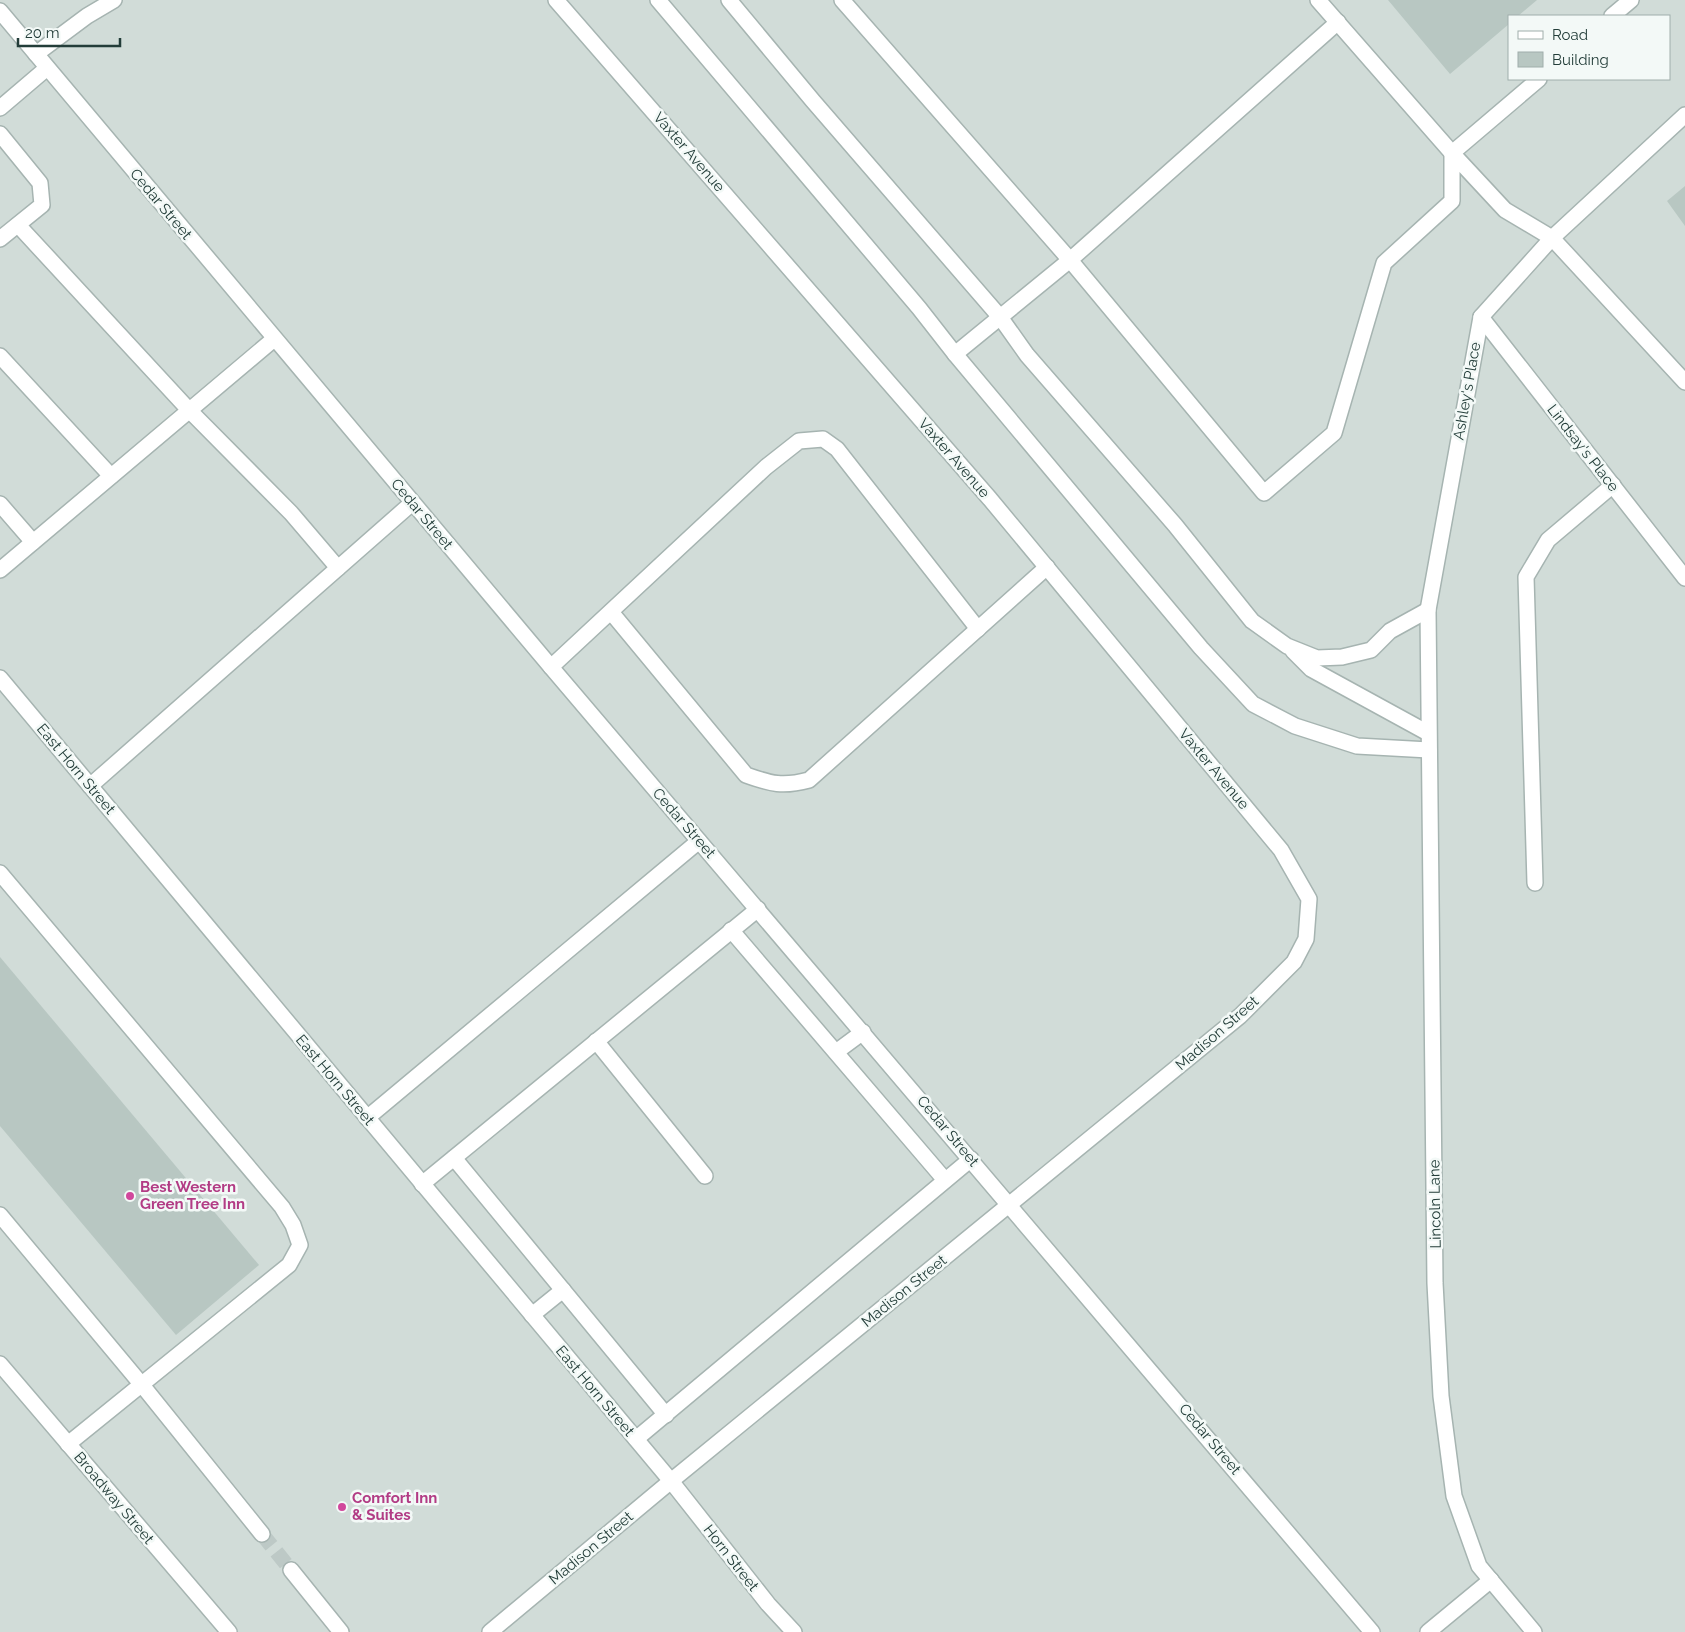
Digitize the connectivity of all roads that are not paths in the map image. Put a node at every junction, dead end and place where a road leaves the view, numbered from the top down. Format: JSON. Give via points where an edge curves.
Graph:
{"nodes":[{"id":1,"x":114,"y":0,"type":"edge"},
{"id":2,"x":556,"y":0,"type":"edge"},
{"id":3,"x":658,"y":0,"type":"edge"},
{"id":4,"x":730,"y":0,"type":"edge"},
{"id":5,"x":842,"y":0,"type":"edge"},
{"id":6,"x":1318,"y":0,"type":"edge"},
{"id":7,"x":1631,"y":0,"type":"edge"},
{"id":8,"x":0,"y":11,"type":"edge"},
{"id":9,"x":1613,"y":15,"type":"edge"},
{"id":10,"x":1338,"y":22,"type":"junction"},
{"id":11,"x":36,"y":54,"type":"junction"},
{"id":12,"x":47,"y":68,"type":"junction"},
{"id":13,"x":1538,"y":80,"type":"edge"},
{"id":14,"x":0,"y":108,"type":"edge"},
{"id":15,"x":1685,"y":115,"type":"edge"},
{"id":16,"x":0,"y":134,"type":"edge"},
{"id":17,"x":1452,"y":153,"type":"junction"},
{"id":18,"x":18,"y":225,"type":"junction"},
{"id":19,"x":1552,"y":238,"type":"junction"},
{"id":20,"x":0,"y":239,"type":"edge"},
{"id":21,"x":1070,"y":260,"type":"junction"},
{"id":22,"x":1000,"y":317,"type":"junction"},
{"id":23,"x":1481,"y":317,"type":"junction"},
{"id":24,"x":274,"y":338,"type":"junction"},
{"id":25,"x":955,"y":354,"type":"junction"},
{"id":26,"x":0,"y":356,"type":"edge"},
{"id":27,"x":1685,"y":382,"type":"edge"},
{"id":28,"x":189,"y":410,"type":"junction"},
{"id":29,"x":111,"y":476,"type":"junction"},
{"id":30,"x":1613,"y":485,"type":"junction"},
{"id":31,"x":412,"y":503,"type":"junction"},
{"id":32,"x":0,"y":504,"type":"edge"},
{"id":33,"x":33,"y":542,"type":"junction"},
{"id":34,"x":1047,"y":567,"type":"junction"},
{"id":35,"x":338,"y":568,"type":"junction"},
{"id":36,"x":0,"y":570,"type":"edge"},
{"id":37,"x":1685,"y":578,"type":"edge"},
{"id":38,"x":1428,"y":610,"type":"junction"},
{"id":39,"x":611,"y":612,"type":"junction"},
{"id":40,"x":978,"y":629,"type":"junction"},
{"id":41,"x":1287,"y":646,"type":"junction"},
{"id":42,"x":551,"y":667,"type":"junction"},
{"id":43,"x":0,"y":678,"type":"edge"},
{"id":44,"x":1428,"y":733,"type":"junction"},
{"id":45,"x":1429,"y":750,"type":"junction"},
{"id":46,"x":90,"y":786,"type":"junction"},
{"id":47,"x":700,"y":841,"type":"junction"},
{"id":48,"x":0,"y":873,"type":"edge"},
{"id":49,"x":1535,"y":884,"type":"dead end"},
{"id":50,"x":758,"y":909,"type":"junction"},
{"id":51,"x":731,"y":930,"type":"junction"},
{"id":52,"x":1306,"y":939,"type":"joint"},
{"id":53,"x":863,"y":1032,"type":"junction"},
{"id":54,"x":596,"y":1041,"type":"junction"},
{"id":55,"x":836,"y":1052,"type":"junction"},
{"id":56,"x":367,"y":1118,"type":"junction"},
{"id":57,"x":454,"y":1158,"type":"junction"},
{"id":58,"x":971,"y":1159,"type":"junction"},
{"id":59,"x":706,"y":1176,"type":"dead end"},
{"id":60,"x":945,"y":1180,"type":"junction"},
{"id":61,"x":422,"y":1184,"type":"junction"},
{"id":62,"x":1010,"y":1204,"type":"junction"},
{"id":63,"x":0,"y":1215,"type":"edge"},
{"id":64,"x":563,"y":1290,"type":"junction"},
{"id":65,"x":532,"y":1315,"type":"junction"},
{"id":66,"x":0,"y":1364,"type":"edge"},
{"id":67,"x":142,"y":1384,"type":"junction"},
{"id":68,"x":666,"y":1414,"type":"junction"},
{"id":69,"x":636,"y":1439,"type":"junction"},
{"id":70,"x":68,"y":1444,"type":"junction"},
{"id":71,"x":671,"y":1481,"type":"junction"},
{"id":72,"x":262,"y":1534,"type":"tunnel mouth"},
{"id":73,"x":291,"y":1570,"type":"tunnel mouth"},
{"id":74,"x":1491,"y":1580,"type":"junction"},
{"id":75,"x":229,"y":1632,"type":"edge"},
{"id":76,"x":341,"y":1632,"type":"edge"},
{"id":77,"x":490,"y":1632,"type":"edge"},
{"id":78,"x":794,"y":1632,"type":"edge"},
{"id":79,"x":1372,"y":1632,"type":"edge"},
{"id":80,"x":1428,"y":1632,"type":"edge"},
{"id":81,"x":1534,"y":1632,"type":"edge"}],
"edges":[{"from":1,"to":11,"type":"street"},
{"from":2,"to":34,"type":"street","name":"Vaxter Avenue"},
{"from":3,"to":25,"type":"street"},
{"from":4,"to":22,"type":"street"},
{"from":5,"to":21,"type":"street"},
{"from":6,"to":10,"type":"street"},
{"from":7,"to":9,"type":"street"},
{"from":8,"to":11,"type":"street","name":"Cedar Street"},
{"from":10,"to":17,"type":"street"},
{"from":10,"to":21,"type":"street"},
{"from":11,"to":12,"type":"street","name":"Cedar Street"},
{"from":12,"to":14,"type":"street"},
{"from":12,"to":24,"type":"street","name":"Cedar Street"},
{"from":13,"to":17,"type":"street"},
{"from":15,"to":19,"type":"street"},
{"from":16,"to":18,"type":"street","via":[[40,183],[42,205]]},
{"from":17,"to":19,"type":"street","via":[[1505,210]]},
{"from":17,"to":21,"type":"street","via":[[1452,201],[1384,263],[1334,433],[1264,493]]},
{"from":18,"to":20,"type":"street"},
{"from":18,"to":28,"type":"street"},
{"from":19,"to":23,"type":"street"},
{"from":19,"to":27,"type":"street"},
{"from":21,"to":22,"type":"street"},
{"from":22,"to":25,"type":"street"},
{"from":22,"to":41,"type":"street","via":[[1027,355],[1175,525],[1252,621]]},
{"from":23,"to":30,"type":"street","name":"Lindsay's Place"},
{"from":23,"to":38,"type":"street","name":"Ashley's Place"},
{"from":24,"to":28,"type":"street"},
{"from":24,"to":31,"type":"street","name":"Cedar Street"},
{"from":25,"to":45,"type":"street","via":[[1194,640],[1253,704],[1295,726],[1357,746]]},
{"from":26,"to":29,"type":"street"},
{"from":28,"to":29,"type":"street"},
{"from":28,"to":35,"type":"street","via":[[291,513]]},
{"from":29,"to":33,"type":"street"},
{"from":30,"to":37,"type":"street","name":"Lindsay's Place"},
{"from":30,"to":49,"type":"street","via":[[1548,540],[1526,577]]},
{"from":31,"to":35,"type":"street"},
{"from":31,"to":42,"type":"street","name":"Cedar Street"},
{"from":32,"to":33,"type":"street"},
{"from":33,"to":36,"type":"street"},
{"from":34,"to":40,"type":"street"},
{"from":34,"to":52,"type":"street","name":"Vaxter Avenue","via":[[1281,850],[1309,899]]},
{"from":35,"to":46,"type":"street"},
{"from":38,"to":41,"type":"street","via":[[1390,631],[1371,650],[1342,657],[1317,658]]},
{"from":38,"to":44,"type":"street","name":"Ashley's Place"},
{"from":39,"to":40,"type":"street","via":[[746,775],[775,785],[809,780]]},
{"from":39,"to":40,"type":"street","via":[[766,467],[799,441],[823,439],[837,449]]},
{"from":39,"to":42,"type":"street"},
{"from":41,"to":44,"type":"street","via":[[1311,669]]},
{"from":42,"to":47,"type":"street","name":"Cedar Street"},
{"from":43,"to":46,"type":"street","name":"East Horn Street"},
{"from":44,"to":45,"type":"street","name":"Ashley's Place"},
{"from":45,"to":74,"type":"street","name":"Lincoln Lane","via":[[1436,1283],[1441,1396],[1454,1496],[1479,1566]]},
{"from":46,"to":56,"type":"street","name":"East Horn Street"},
{"from":47,"to":50,"type":"street","name":"Cedar Street"},
{"from":47,"to":56,"type":"street"},
{"from":48,"to":67,"type":"street","via":[[282,1208],[300,1245],[289,1265]]},
{"from":50,"to":51,"type":"street"},
{"from":50,"to":53,"type":"street","name":"Cedar Street"},
{"from":51,"to":54,"type":"street"},
{"from":51,"to":55,"type":"street"},
{"from":52,"to":62,"type":"street","name":"Madison Street","via":[[1294,962],[1240,1016]]},
{"from":53,"to":55,"type":"street"},
{"from":53,"to":58,"type":"street","name":"Cedar Street"},
{"from":54,"to":57,"type":"street"},
{"from":54,"to":59,"type":"street"},
{"from":55,"to":60,"type":"street"},
{"from":56,"to":61,"type":"street","name":"East Horn Street"},
{"from":57,"to":61,"type":"street"},
{"from":57,"to":64,"type":"street"},
{"from":58,"to":60,"type":"street"},
{"from":58,"to":62,"type":"street","name":"Cedar Street"},
{"from":60,"to":68,"type":"street"},
{"from":61,"to":65,"type":"street","name":"East Horn Street"},
{"from":62,"to":71,"type":"street","name":"Madison Street"},
{"from":62,"to":79,"type":"street","name":"Cedar Street"},
{"from":63,"to":67,"type":"street"},
{"from":64,"to":65,"type":"street"},
{"from":64,"to":68,"type":"street"},
{"from":65,"to":69,"type":"street","name":"East Horn Street"},
{"from":66,"to":70,"type":"street","name":"Broadway Street"},
{"from":67,"to":70,"type":"street"},
{"from":67,"to":72,"type":"street"},
{"from":68,"to":69,"type":"street"},
{"from":69,"to":71,"type":"street","name":"East Horn Street"},
{"from":70,"to":75,"type":"street","name":"Broadway Street"},
{"from":71,"to":77,"type":"street","name":"Madison Street"},
{"from":71,"to":78,"type":"street","name":"Horn Street"},
{"from":73,"to":76,"type":"street"},
{"from":74,"to":80,"type":"street"},
{"from":74,"to":81,"type":"street","name":"Lincoln Lane"}]}
